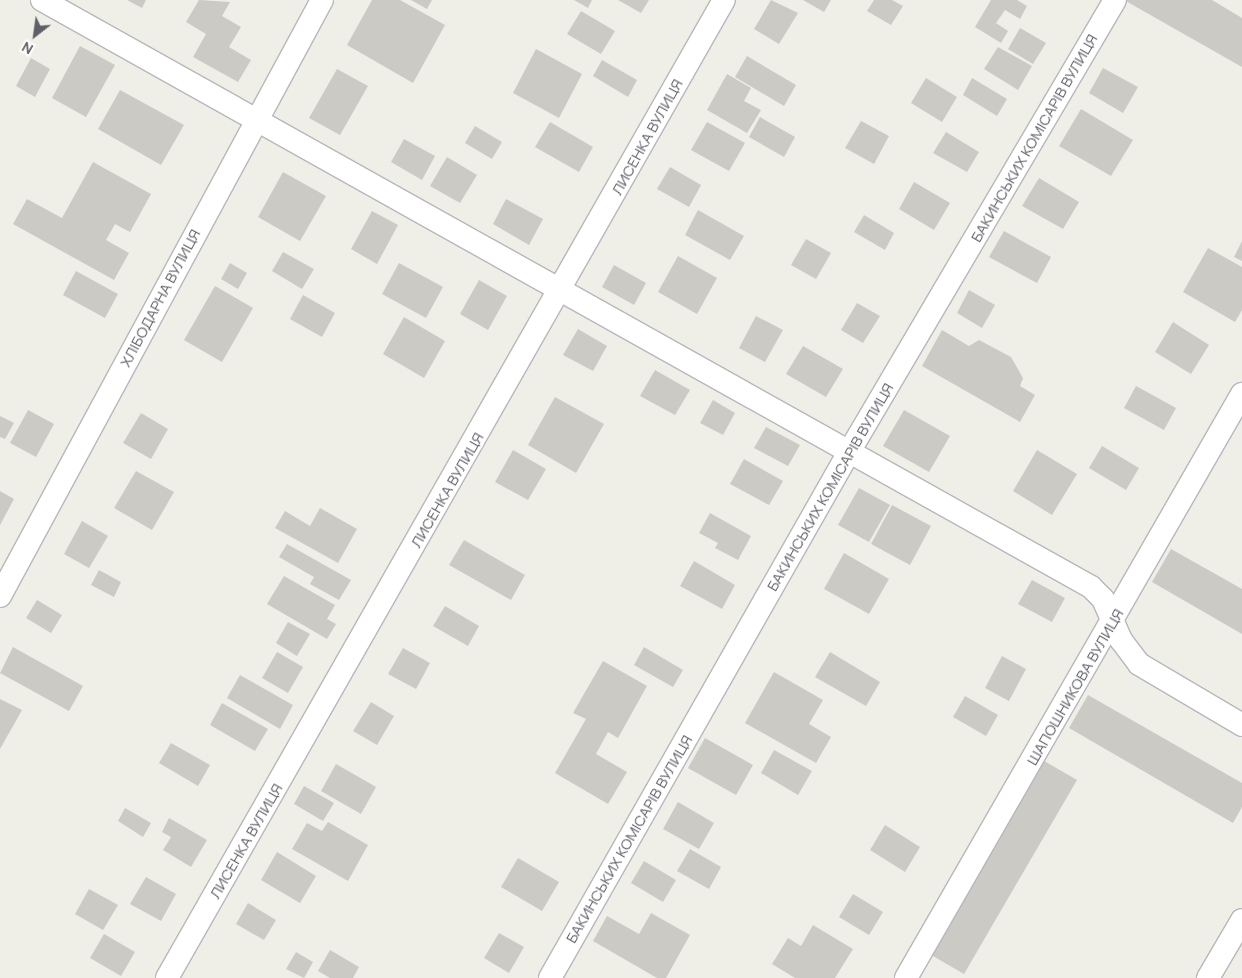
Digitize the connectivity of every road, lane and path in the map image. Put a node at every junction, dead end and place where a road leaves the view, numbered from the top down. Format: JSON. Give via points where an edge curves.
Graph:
{"nodes":[{"id":1,"x":42,"y":0,"type":"edge"},
{"id":2,"x":322,"y":0,"type":"edge"},
{"id":3,"x":724,"y":0,"type":"edge"},
{"id":4,"x":1115,"y":0,"type":"edge"},
{"id":5,"x":256,"y":119,"type":"junction"},
{"id":6,"x":561,"y":290,"type":"junction"},
{"id":7,"x":1242,"y":394,"type":"edge"},
{"id":8,"x":849,"y":452,"type":"junction"},
{"id":9,"x":0,"y":596,"type":"edge"},
{"id":10,"x":1113,"y":621,"type":"junction"},
{"id":11,"x":1242,"y":725,"type":"edge"},
{"id":12,"x":1242,"y":920,"type":"edge"},
{"id":13,"x":168,"y":978,"type":"edge"},
{"id":14,"x":550,"y":978,"type":"edge"},
{"id":15,"x":906,"y":978,"type":"edge"},
{"id":16,"x":1208,"y":978,"type":"edge"}],
"edges":[{"from":1,"to":5,"type":"street"},
{"from":2,"to":5,"type":"street","name":"ХЛІБОДАРНА ВУЛИЦЯ"},
{"from":3,"to":6,"type":"street","name":"ЛИСЕНКА ВУЛИЦЯ"},
{"from":4,"to":8,"type":"street","name":"БАКИНСЬКИХ КОМІСАРІВ ВУЛИЦЯ"},
{"from":5,"to":6,"type":"street"},
{"from":5,"to":9,"type":"street","name":"ХЛІБОДАРНА ВУЛИЦЯ"},
{"from":6,"to":8,"type":"street"},
{"from":6,"to":13,"type":"street","name":"ЛИСЕНКА ВУЛИЦЯ"},
{"from":7,"to":10,"type":"street","name":"ШАПОШНИКОВА ВУЛИЦЯ"},
{"from":8,"to":10,"type":"street","via":[[1091,587],[1104,599]]},
{"from":8,"to":14,"type":"street","name":"БАКИНСЬКИХ КОМІСАРІВ ВУЛИЦЯ"},
{"from":10,"to":11,"type":"street","via":[[1125,647],[1140,664]]},
{"from":10,"to":15,"type":"street","name":"ШАПОШНИКОВА ВУЛИЦЯ"},
{"from":12,"to":16,"type":"street"}]}
